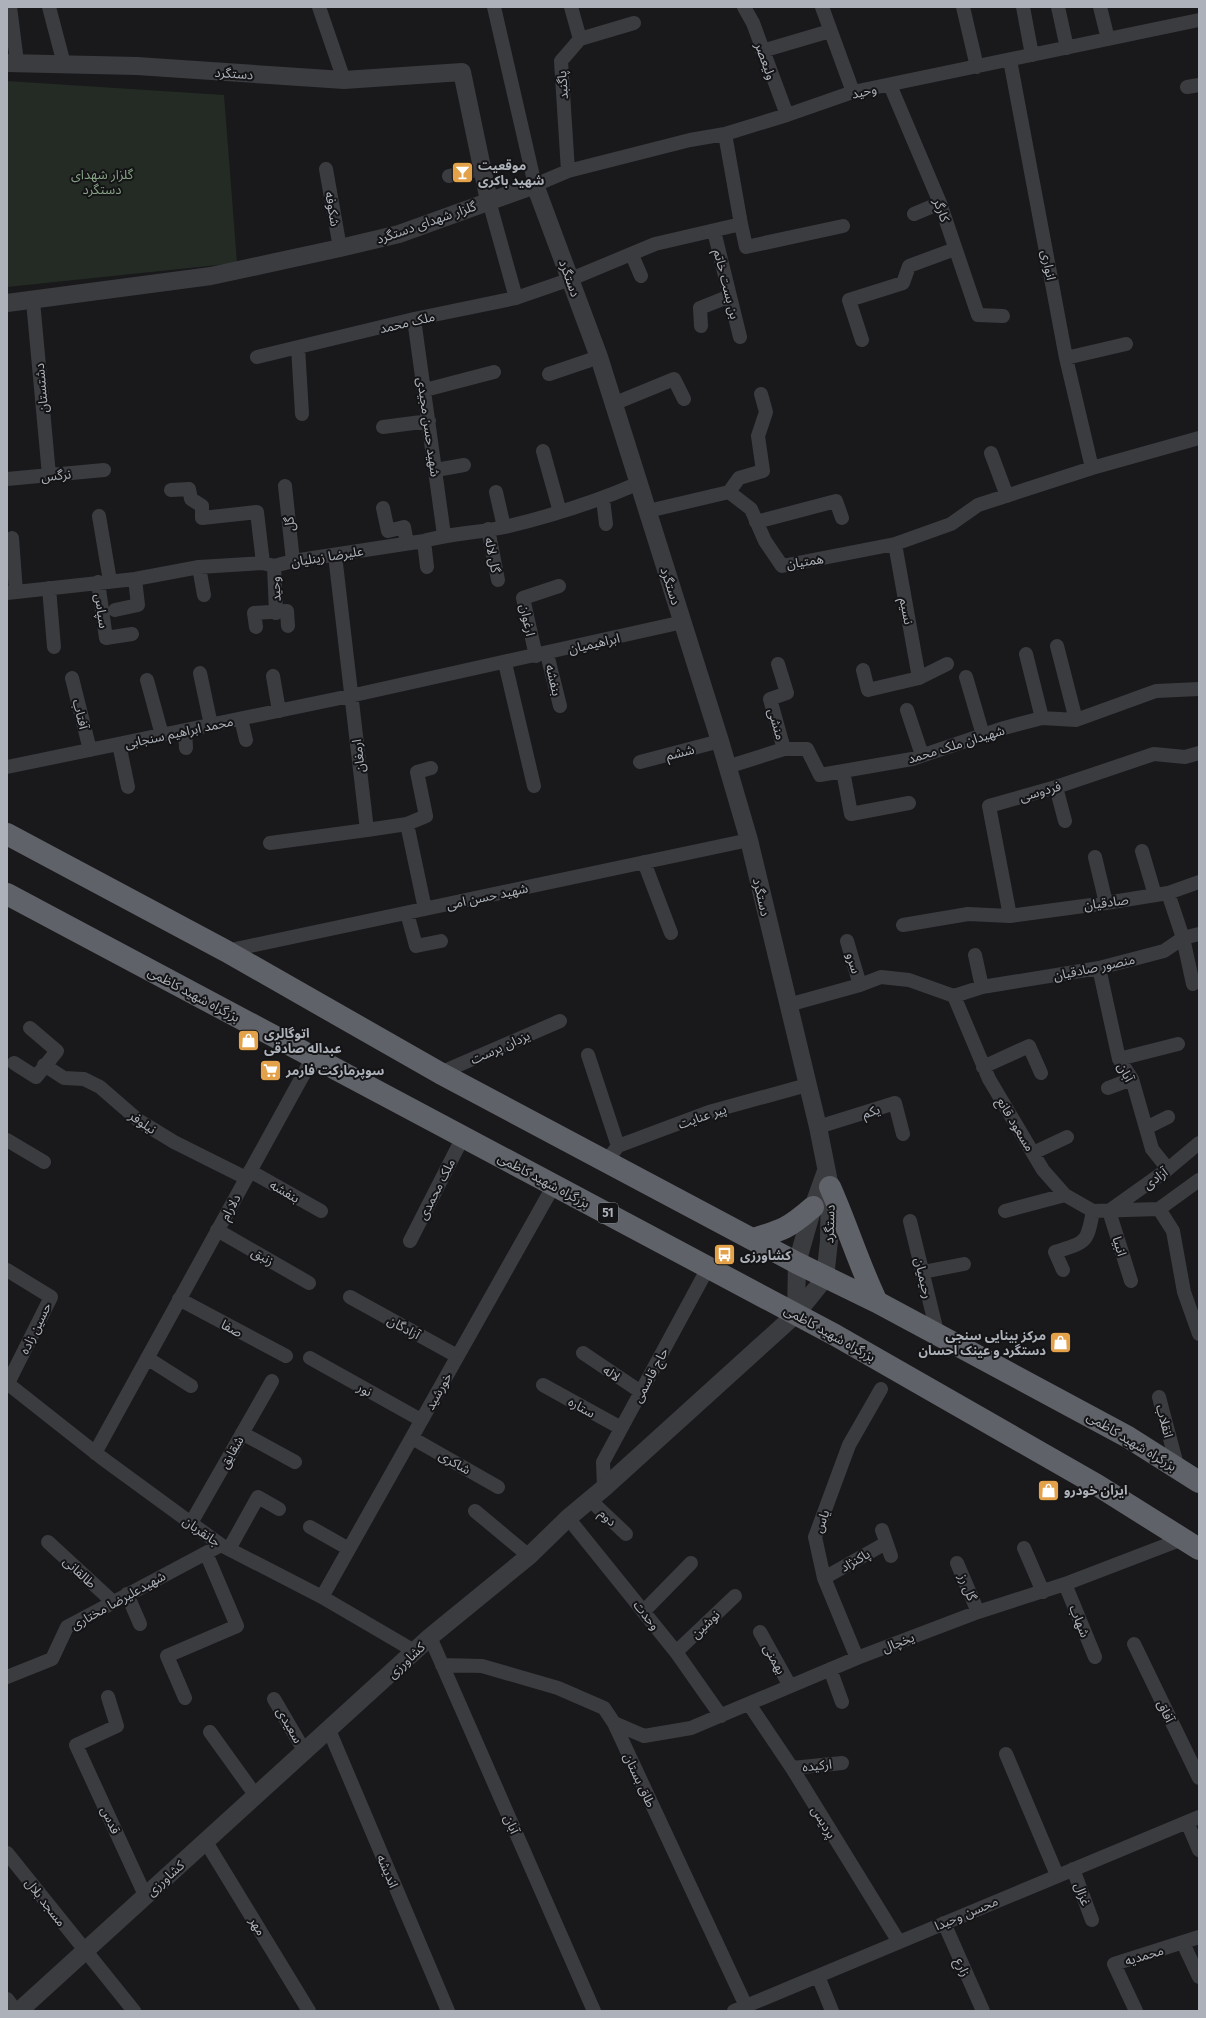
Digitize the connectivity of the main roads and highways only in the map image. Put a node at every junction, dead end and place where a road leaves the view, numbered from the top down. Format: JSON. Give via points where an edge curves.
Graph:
{"nodes":[{"id":1,"x":7,"y":834,"type":"edge"},
{"id":2,"x":7,"y":894,"type":"edge"},
{"id":3,"x":828,"y":1179,"type":"road end"},
{"id":4,"x":813,"y":1207,"type":"road end"},
{"id":5,"x":753,"y":1238,"type":"junction"},
{"id":6,"x":877,"y":1302,"type":"junction"},
{"id":7,"x":1199,"y":1482,"type":"edge"},
{"id":8,"x":1192,"y":1544,"type":"edge"}],
"edges":[{"from":1,"to":5,"type":"highway","name":"بزرگراه شهید کاظمی","via":[[226,951],[440,1074],[612,1154]]},
{"from":2,"to":8,"type":"highway","name":"بزرگراه شهید کاظمی","number":"51","via":[[709,1266],[895,1368],[1097,1485]]},
{"from":3,"to":6,"type":"highway"},
{"from":4,"to":5,"type":"highway","via":[[781,1231]]},
{"from":5,"to":6,"type":"highway","name":"بزرگراه شهید کاظمی","via":[[825,1278]]},
{"from":6,"to":7,"type":"highway","name":"بزرگراه شهید کاظمی","via":[[1128,1437]]}]}
